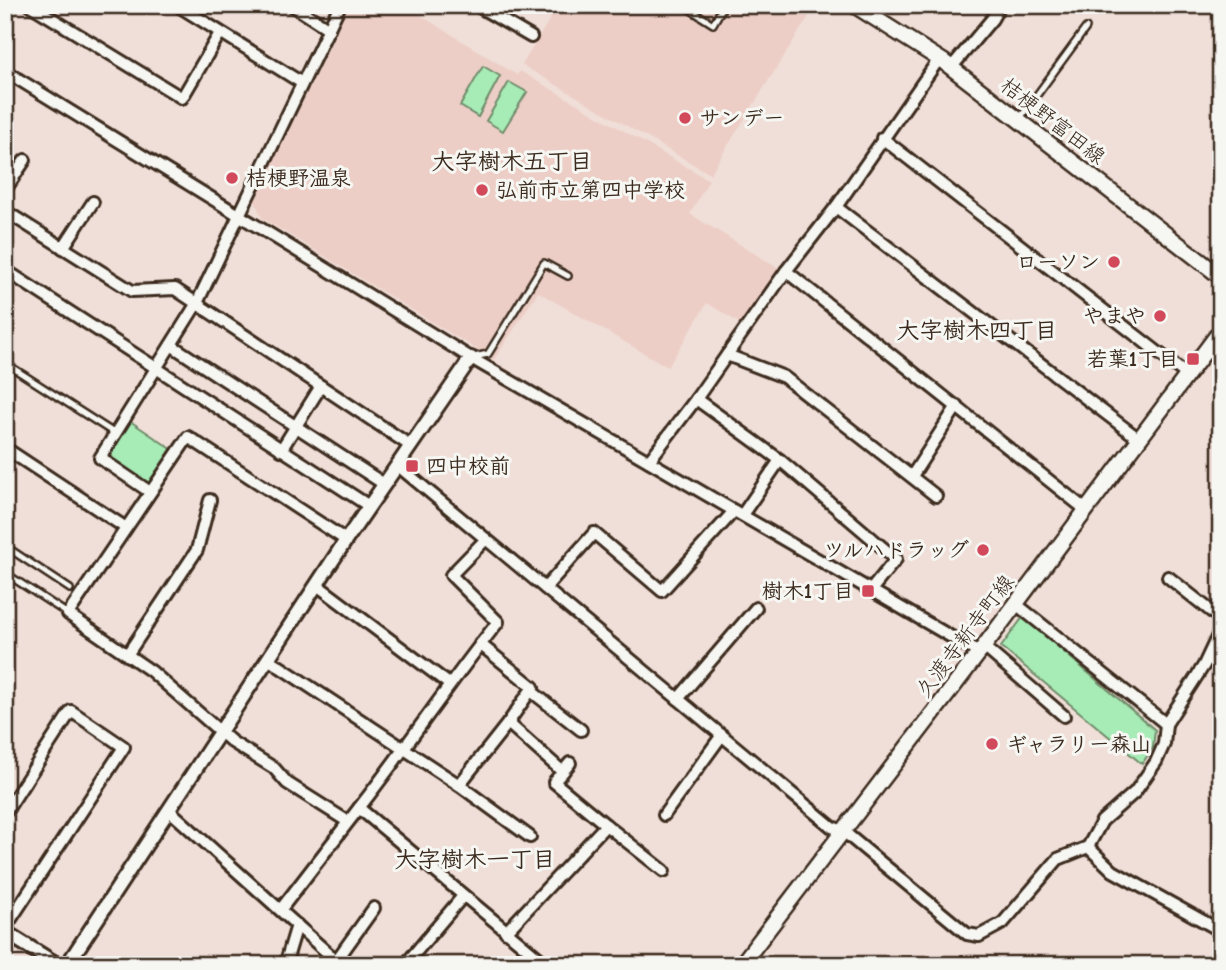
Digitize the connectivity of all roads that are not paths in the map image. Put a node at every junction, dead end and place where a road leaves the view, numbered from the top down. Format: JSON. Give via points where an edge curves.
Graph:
{"nodes":[{"id":1,"x":30,"y":5,"type":"edge"},
{"id":2,"x":177,"y":5,"type":"edge"},
{"id":3,"x":292,"y":5,"type":"edge"},
{"id":4,"x":340,"y":5,"type":"edge"},
{"id":5,"x":476,"y":5,"type":"edge"},
{"id":6,"x":683,"y":5,"type":"edge"},
{"id":7,"x":724,"y":5,"type":"edge"},
{"id":8,"x":854,"y":5,"type":"edge"},
{"id":9,"x":1000,"y":5,"type":"edge"},
{"id":10,"x":1086,"y":28,"type":"dead end"},
{"id":11,"x":329,"y":29,"type":"junction"},
{"id":12,"x":220,"y":33,"type":"junction"},
{"id":13,"x":531,"y":37,"type":"dead end"},
{"id":14,"x":945,"y":64,"type":"junction"},
{"id":15,"x":5,"y":71,"type":"edge"},
{"id":16,"x":302,"y":83,"type":"junction"},
{"id":17,"x":1018,"y":120,"type":"junction"},
{"id":18,"x":882,"y":138,"type":"junction"},
{"id":19,"x":25,"y":160,"type":"dead end"},
{"id":20,"x":5,"y":190,"type":"edge"},
{"id":21,"x":93,"y":202,"type":"dead end"},
{"id":22,"x":836,"y":206,"type":"junction"},
{"id":23,"x":5,"y":211,"type":"edge"},
{"id":24,"x":238,"y":214,"type":"junction"},
{"id":25,"x":63,"y":248,"type":"junction"},
{"id":26,"x":5,"y":270,"type":"edge"},
{"id":27,"x":786,"y":271,"type":"junction"},
{"id":28,"x":568,"y":276,"type":"dead end"},
{"id":29,"x":1221,"y":277,"type":"edge"},
{"id":30,"x":197,"y":303,"type":"junction"},
{"id":31,"x":1221,"y":330,"type":"edge"},
{"id":32,"x":171,"y":345,"type":"junction"},
{"id":33,"x":727,"y":355,"type":"junction"},
{"id":34,"x":471,"y":358,"type":"junction"},
{"id":35,"x":5,"y":362,"type":"edge"},
{"id":36,"x":156,"y":369,"type":"junction"},
{"id":37,"x":1187,"y":375,"type":"junction"},
{"id":38,"x":321,"y":386,"type":"junction"},
{"id":39,"x":696,"y":399,"type":"junction"},
{"id":40,"x":957,"y":406,"type":"junction"},
{"id":41,"x":296,"y":426,"type":"junction"},
{"id":42,"x":115,"y":434,"type":"junction"},
{"id":43,"x":1139,"y":439,"type":"junction"},
{"id":44,"x":411,"y":446,"type":"junction"},
{"id":45,"x":5,"y":448,"type":"edge"},
{"id":46,"x":281,"y":450,"type":"junction"},
{"id":47,"x":780,"y":460,"type":"junction"},
{"id":48,"x":649,"y":461,"type":"junction"},
{"id":49,"x":397,"y":465,"type":"junction"},
{"id":50,"x":912,"y":476,"type":"junction"},
{"id":51,"x":384,"y":484,"type":"junction"},
{"id":52,"x":150,"y":492,"type":"junction"},
{"id":53,"x":936,"y":496,"type":"dead end"},
{"id":54,"x":210,"y":500,"type":"dead end"},
{"id":55,"x":369,"y":506,"type":"junction"},
{"id":56,"x":1086,"y":510,"type":"junction"},
{"id":57,"x":738,"y":513,"type":"junction"},
{"id":58,"x":127,"y":527,"type":"junction"},
{"id":59,"x":486,"y":538,"type":"junction"},
{"id":60,"x":346,"y":540,"type":"junction"},
{"id":61,"x":5,"y":546,"type":"edge"},
{"id":62,"x":5,"y":573,"type":"edge"},
{"id":63,"x":1168,"y":578,"type":"dead end"},
{"id":64,"x":317,"y":584,"type":"junction"},
{"id":65,"x":545,"y":588,"type":"junction"},
{"id":66,"x":70,"y":589,"type":"dead end"},
{"id":67,"x":871,"y":590,"type":"junction"},
{"id":68,"x":1016,"y":604,"type":"junction"},
{"id":69,"x":757,"y":608,"type":"dead end"},
{"id":70,"x":68,"y":614,"type":"junction"},
{"id":71,"x":1221,"y":619,"type":"edge"},
{"id":72,"x":1221,"y":629,"type":"edge"},
{"id":73,"x":480,"y":645,"type":"junction"},
{"id":74,"x":982,"y":650,"type":"junction"},
{"id":75,"x":127,"y":655,"type":"junction"},
{"id":76,"x":268,"y":659,"type":"junction"},
{"id":77,"x":449,"y":684,"type":"junction"},
{"id":78,"x":531,"y":691,"type":"junction"},
{"id":79,"x":678,"y":699,"type":"junction"},
{"id":80,"x":1063,"y":716,"type":"dead end"},
{"id":81,"x":509,"y":723,"type":"junction"},
{"id":82,"x":1166,"y":724,"type":"junction"},
{"id":83,"x":581,"y":730,"type":"dead end"},
{"id":84,"x":220,"y":732,"type":"junction"},
{"id":85,"x":722,"y":735,"type":"junction"},
{"id":86,"x":406,"y":749,"type":"junction"},
{"id":87,"x":459,"y":785,"type":"junction"},
{"id":88,"x":359,"y":808,"type":"junction"},
{"id":89,"x":169,"y":810,"type":"junction"},
{"id":90,"x":5,"y":813,"type":"edge"},
{"id":91,"x":664,"y":815,"type":"dead end"},
{"id":92,"x":347,"y":821,"type":"junction"},
{"id":93,"x":606,"y":825,"type":"junction"},
{"id":94,"x":843,"y":831,"type":"junction"},
{"id":95,"x":530,"y":837,"type":"dead end"},
{"id":96,"x":1087,"y":847,"type":"junction"},
{"id":97,"x":664,"y":871,"type":"dead end"},
{"id":98,"x":463,"y":896,"type":"junction"},
{"id":99,"x":373,"y":908,"type":"dead end"},
{"id":100,"x":281,"y":909,"type":"junction"},
{"id":101,"x":297,"y":925,"type":"junction"},
{"id":102,"x":5,"y":930,"type":"edge"},
{"id":103,"x":1221,"y":931,"type":"edge"},
{"id":104,"x":506,"y":932,"type":"junction"},
{"id":105,"x":339,"y":963,"type":"edge"},
{"id":106,"x":58,"y":965,"type":"edge"},
{"id":107,"x":67,"y":965,"type":"edge"},
{"id":108,"x":285,"y":965,"type":"edge"},
{"id":109,"x":405,"y":965,"type":"edge"},
{"id":110,"x":548,"y":965,"type":"edge"},
{"id":111,"x":741,"y":965,"type":"edge"}],
"edges":[{"from":1,"to":12,"type":"street","via":[[182,97]]},
{"from":2,"to":12,"type":"street"},
{"from":3,"to":11,"type":"street"},
{"from":4,"to":11,"type":"street"},
{"from":5,"to":13,"type":"street"},
{"from":6,"to":7,"type":"lane","via":[[713,24]]},
{"from":8,"to":14,"type":"main road","name":"桔梗野富田線"},
{"from":9,"to":14,"type":"street","via":[[992,19]]},
{"from":10,"to":17,"type":"lane"},
{"from":11,"to":16,"type":"street"},
{"from":12,"to":16,"type":"street"},
{"from":14,"to":17,"type":"main road","name":"桔梗野富田線"},
{"from":14,"to":18,"type":"street"},
{"from":15,"to":24,"type":"street"},
{"from":16,"to":24,"type":"street"},
{"from":17,"to":29,"type":"main road","name":"桔梗野富田線"},
{"from":18,"to":22,"type":"street"},
{"from":18,"to":37,"type":"street"},
{"from":19,"to":20,"type":"street"},
{"from":21,"to":25,"type":"street"},
{"from":22,"to":27,"type":"street"},
{"from":22,"to":43,"type":"street"},
{"from":23,"to":25,"type":"street"},
{"from":24,"to":30,"type":"street"},
{"from":24,"to":34,"type":"street"},
{"from":25,"to":30,"type":"street","via":[[132,291],[175,289]]},
{"from":26,"to":36,"type":"street"},
{"from":27,"to":33,"type":"street"},
{"from":27,"to":40,"type":"street"},
{"from":28,"to":34,"type":"lane","via":[[544,263],[488,354]]},
{"from":30,"to":32,"type":"street"},
{"from":30,"to":38,"type":"street"},
{"from":31,"to":37,"type":"main road","name":"久渡寺新寺町線"},
{"from":32,"to":36,"type":"street"},
{"from":32,"to":41,"type":"street"},
{"from":33,"to":39,"type":"street"},
{"from":33,"to":50,"type":"street","via":[[784,377]]},
{"from":34,"to":44,"type":"street"},
{"from":34,"to":48,"type":"street"},
{"from":35,"to":42,"type":"lane"},
{"from":36,"to":42,"type":"street"},
{"from":36,"to":46,"type":"street"},
{"from":37,"to":43,"type":"main road","name":"久渡寺新寺町線"},
{"from":38,"to":41,"type":"street"},
{"from":38,"to":44,"type":"street"},
{"from":39,"to":47,"type":"street"},
{"from":39,"to":48,"type":"street"},
{"from":40,"to":50,"type":"street"},
{"from":40,"to":56,"type":"street"},
{"from":41,"to":46,"type":"street"},
{"from":41,"to":51,"type":"street"},
{"from":42,"to":52,"type":"street","via":[[100,458]]},
{"from":43,"to":56,"type":"main road","name":"久渡寺新寺町線"},
{"from":44,"to":49,"type":"street"},
{"from":45,"to":58,"type":"street"},
{"from":46,"to":55,"type":"street"},
{"from":47,"to":57,"type":"street"},
{"from":47,"to":67,"type":"street","via":[[896,559]]},
{"from":48,"to":57,"type":"street"},
{"from":49,"to":51,"type":"street"},
{"from":49,"to":59,"type":"street"},
{"from":50,"to":53,"type":"street"},
{"from":51,"to":55,"type":"street"},
{"from":52,"to":58,"type":"street"},
{"from":52,"to":60,"type":"street","via":[[188,437]]},
{"from":54,"to":75,"type":"street","via":[[197,550]]},
{"from":55,"to":60,"type":"street"},
{"from":56,"to":68,"type":"main road","name":"久渡寺新寺町線"},
{"from":57,"to":65,"type":"street","via":[[662,591],[594,533]]},
{"from":57,"to":67,"type":"street"},
{"from":58,"to":70,"type":"street"},
{"from":59,"to":65,"type":"street"},
{"from":59,"to":73,"type":"street","via":[[452,575],[498,622]]},
{"from":60,"to":64,"type":"street"},
{"from":61,"to":66,"type":"lane"},
{"from":62,"to":70,"type":"lane"},
{"from":63,"to":71,"type":"street"},
{"from":64,"to":76,"type":"street"},
{"from":64,"to":77,"type":"street"},
{"from":65,"to":79,"type":"street"},
{"from":67,"to":74,"type":"street"},
{"from":68,"to":74,"type":"main road","name":"久渡寺新寺町線"},
{"from":68,"to":82,"type":"street"},
{"from":69,"to":79,"type":"street"},
{"from":70,"to":75,"type":"street"},
{"from":72,"to":82,"type":"street"},
{"from":73,"to":77,"type":"street"},
{"from":73,"to":78,"type":"street","via":[[533,687]]},
{"from":74,"to":80,"type":"street"},
{"from":74,"to":94,"type":"main road","name":"久渡寺新寺町線"},
{"from":75,"to":84,"type":"street"},
{"from":76,"to":84,"type":"street"},
{"from":76,"to":86,"type":"street"},
{"from":77,"to":86,"type":"street"},
{"from":78,"to":81,"type":"street"},
{"from":78,"to":83,"type":"street"},
{"from":79,"to":85,"type":"street"},
{"from":81,"to":87,"type":"street"},
{"from":81,"to":93,"type":"street","via":[[566,768],[554,782]]},
{"from":82,"to":96,"type":"street","via":[[1156,762],[1135,792],[1102,821]]},
{"from":84,"to":89,"type":"street"},
{"from":84,"to":92,"type":"street"},
{"from":85,"to":91,"type":"street"},
{"from":85,"to":94,"type":"street","via":[[832,827]]},
{"from":86,"to":87,"type":"street"},
{"from":86,"to":88,"type":"street"},
{"from":87,"to":95,"type":"street"},
{"from":88,"to":92,"type":"street"},
{"from":88,"to":98,"type":"street"},
{"from":89,"to":100,"type":"street"},
{"from":89,"to":107,"type":"street"},
{"from":90,"to":102,"type":"street","via":[[71,711],[124,747]]},
{"from":92,"to":100,"type":"street"},
{"from":93,"to":97,"type":"street"},
{"from":93,"to":104,"type":"street"},
{"from":94,"to":96,"type":"street","via":[[967,934],[979,936],[1003,923],[1058,859]]},
{"from":94,"to":111,"type":"main road","name":"久渡寺新寺町線"},
{"from":96,"to":103,"type":"street","via":[[1113,871]]},
{"from":98,"to":104,"type":"street"},
{"from":98,"to":109,"type":"street"},
{"from":99,"to":105,"type":"street"},
{"from":100,"to":101,"type":"street"},
{"from":101,"to":105,"type":"street"},
{"from":101,"to":108,"type":"street"},
{"from":102,"to":106,"type":"street"},
{"from":104,"to":110,"type":"street"}]}
